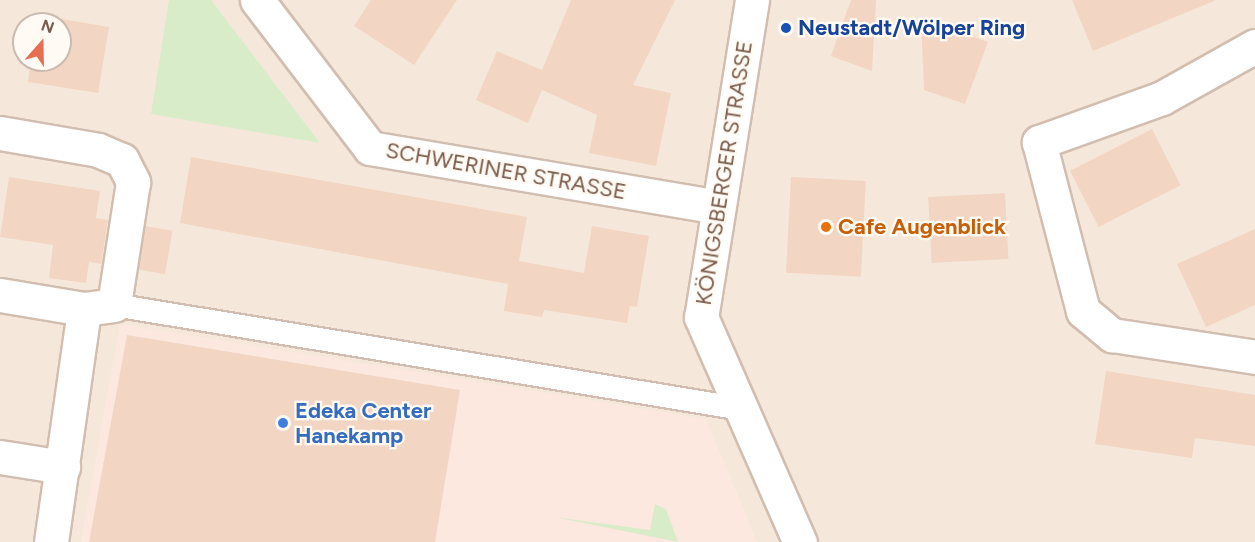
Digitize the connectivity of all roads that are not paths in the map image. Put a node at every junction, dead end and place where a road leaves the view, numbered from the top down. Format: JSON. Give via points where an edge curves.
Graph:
{"nodes":[{"id":1,"x":257,"y":0,"type":"edge"},
{"id":2,"x":752,"y":0,"type":"edge"},
{"id":3,"x":1255,"y":46,"type":"edge"},
{"id":4,"x":0,"y":134,"type":"edge"},
{"id":5,"x":718,"y":207,"type":"junction"},
{"id":6,"x":0,"y":295,"type":"edge"},
{"id":7,"x":99,"y":307,"type":"junction"},
{"id":8,"x":1255,"y":357,"type":"edge"},
{"id":9,"x":742,"y":409,"type":"junction"},
{"id":10,"x":0,"y":458,"type":"edge"},
{"id":11,"x":63,"y":467,"type":"junction"},
{"id":12,"x":51,"y":542,"type":"edge"},
{"id":13,"x":800,"y":542,"type":"edge"}],
"edges":[{"from":1,"to":5,"type":"street","name":"SCHWERINER STRASSE","via":[[370,148]]},
{"from":2,"to":5,"type":"street","name":"KÖNIGSBERGER STRASSE"},
{"from":3,"to":8,"type":"street","via":[[1162,98],[1039,142],[1083,311],[1112,335]]},
{"from":4,"to":7,"type":"street","via":[[98,150],[122,160],[133,182],[132,214]]},
{"from":5,"to":9,"type":"street","name":"KÖNIGSBERGER STRASSE","via":[[701,317]]},
{"from":6,"to":7,"type":"street"},
{"from":7,"to":9,"type":"lane"},
{"from":7,"to":11,"type":"street"},
{"from":9,"to":13,"type":"street","name":"KÖNIGSBERGER STRASSE"},
{"from":10,"to":11,"type":"street"},
{"from":11,"to":12,"type":"street"}]}
